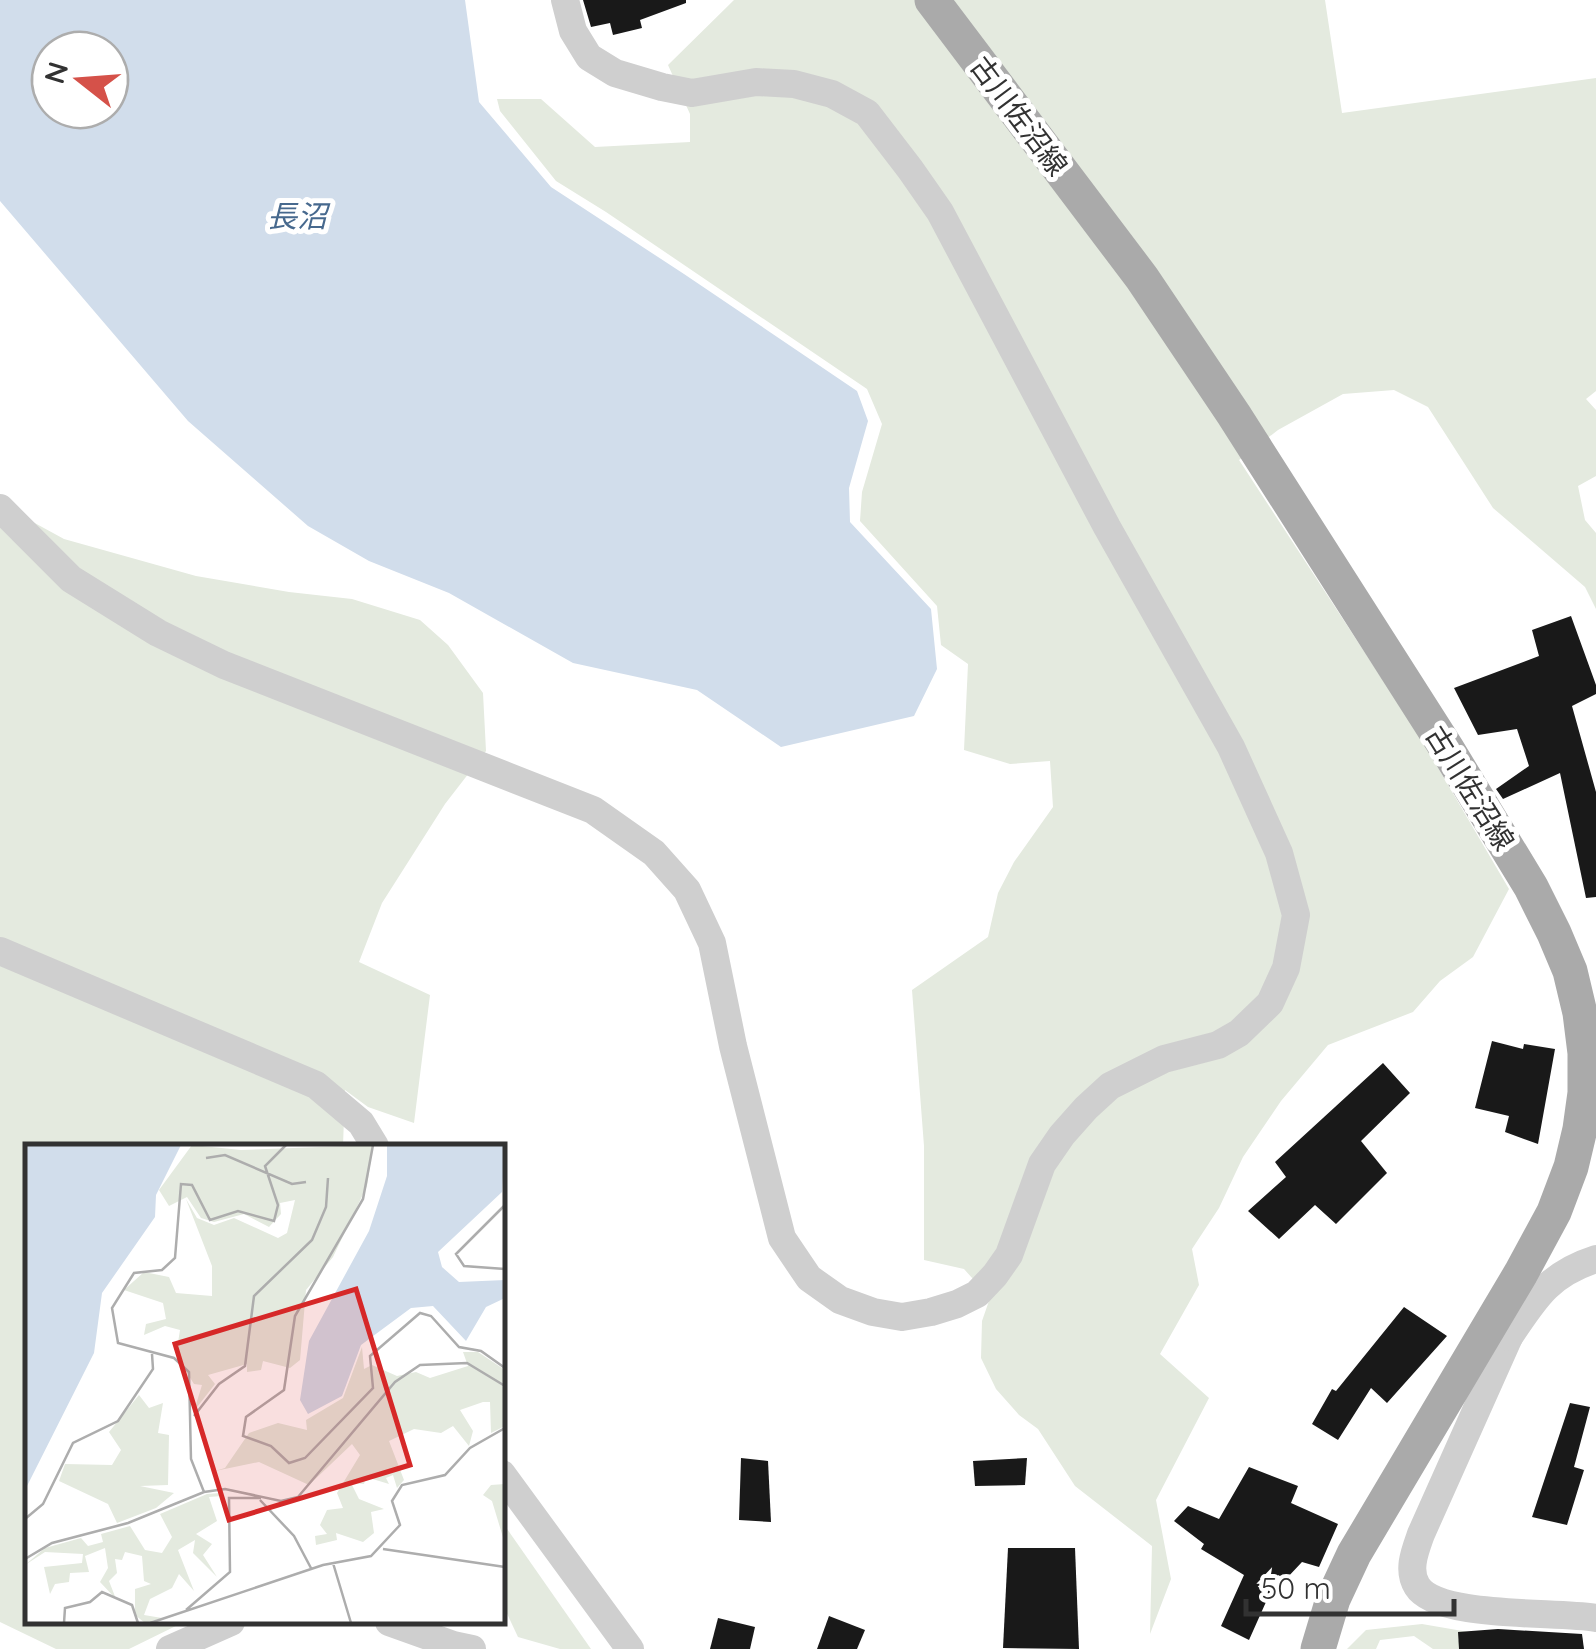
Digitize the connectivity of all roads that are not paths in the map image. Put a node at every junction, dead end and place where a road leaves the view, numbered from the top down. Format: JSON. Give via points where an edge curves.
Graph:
{"nodes":[{"id":1,"x":565,"y":0,"type":"edge"},
{"id":2,"x":932,"y":0,"type":"edge"},
{"id":3,"x":0,"y":508,"type":"edge"},
{"id":4,"x":0,"y":951,"type":"edge"},
{"id":5,"x":374,"y":1144,"type":"edge"},
{"id":6,"x":1596,"y":1259,"type":"edge"},
{"id":7,"x":1500,"y":1330,"type":"junction"},
{"id":8,"x":505,"y":1478,"type":"edge"},
{"id":9,"x":1596,"y":1618,"type":"edge"},
{"id":10,"x":226,"y":1624,"type":"edge"},
{"id":11,"x":395,"y":1624,"type":"edge"},
{"id":12,"x":170,"y":1649,"type":"edge"},
{"id":13,"x":472,"y":1649,"type":"edge"},
{"id":14,"x":630,"y":1649,"type":"edge"},
{"id":15,"x":1318,"y":1649,"type":"edge"}],
"edges":[{"from":1,"to":3,"type":"street","via":[[573,31],[590,57],[615,73],[692,93],[756,82],[794,84],[867,113],[940,212],[1231,747],[1279,854],[1296,915],[1286,968],[1270,1003],[1229,1039],[1164,1059],[1110,1086],[1086,1108],[1042,1164],[1009,1254],[977,1294],[902,1317],[840,1300],[808,1278],[782,1238],[712,943],[686,890],[654,853],[593,810],[158,633],[71,578]]},
{"from":2,"to":7,"type":"main road","name":"古川佐沼線","via":[[1142,278],[1224,400],[1531,887],[1570,971],[1585,1053],[1580,1129],[1554,1212]]},
{"from":4,"to":5,"type":"street","via":[[316,1085],[361,1123]]},
{"from":6,"to":7,"type":"street","via":[[1555,1279]]},
{"from":7,"to":9,"type":"street","via":[[1412,1573],[1430,1599],[1459,1608]]},
{"from":7,"to":15,"type":"main road","name":"古川佐沼線","via":[[1354,1554]]},
{"from":8,"to":14,"type":"street"},
{"from":10,"to":12,"type":"street"},
{"from":11,"to":13,"type":"street"}]}
